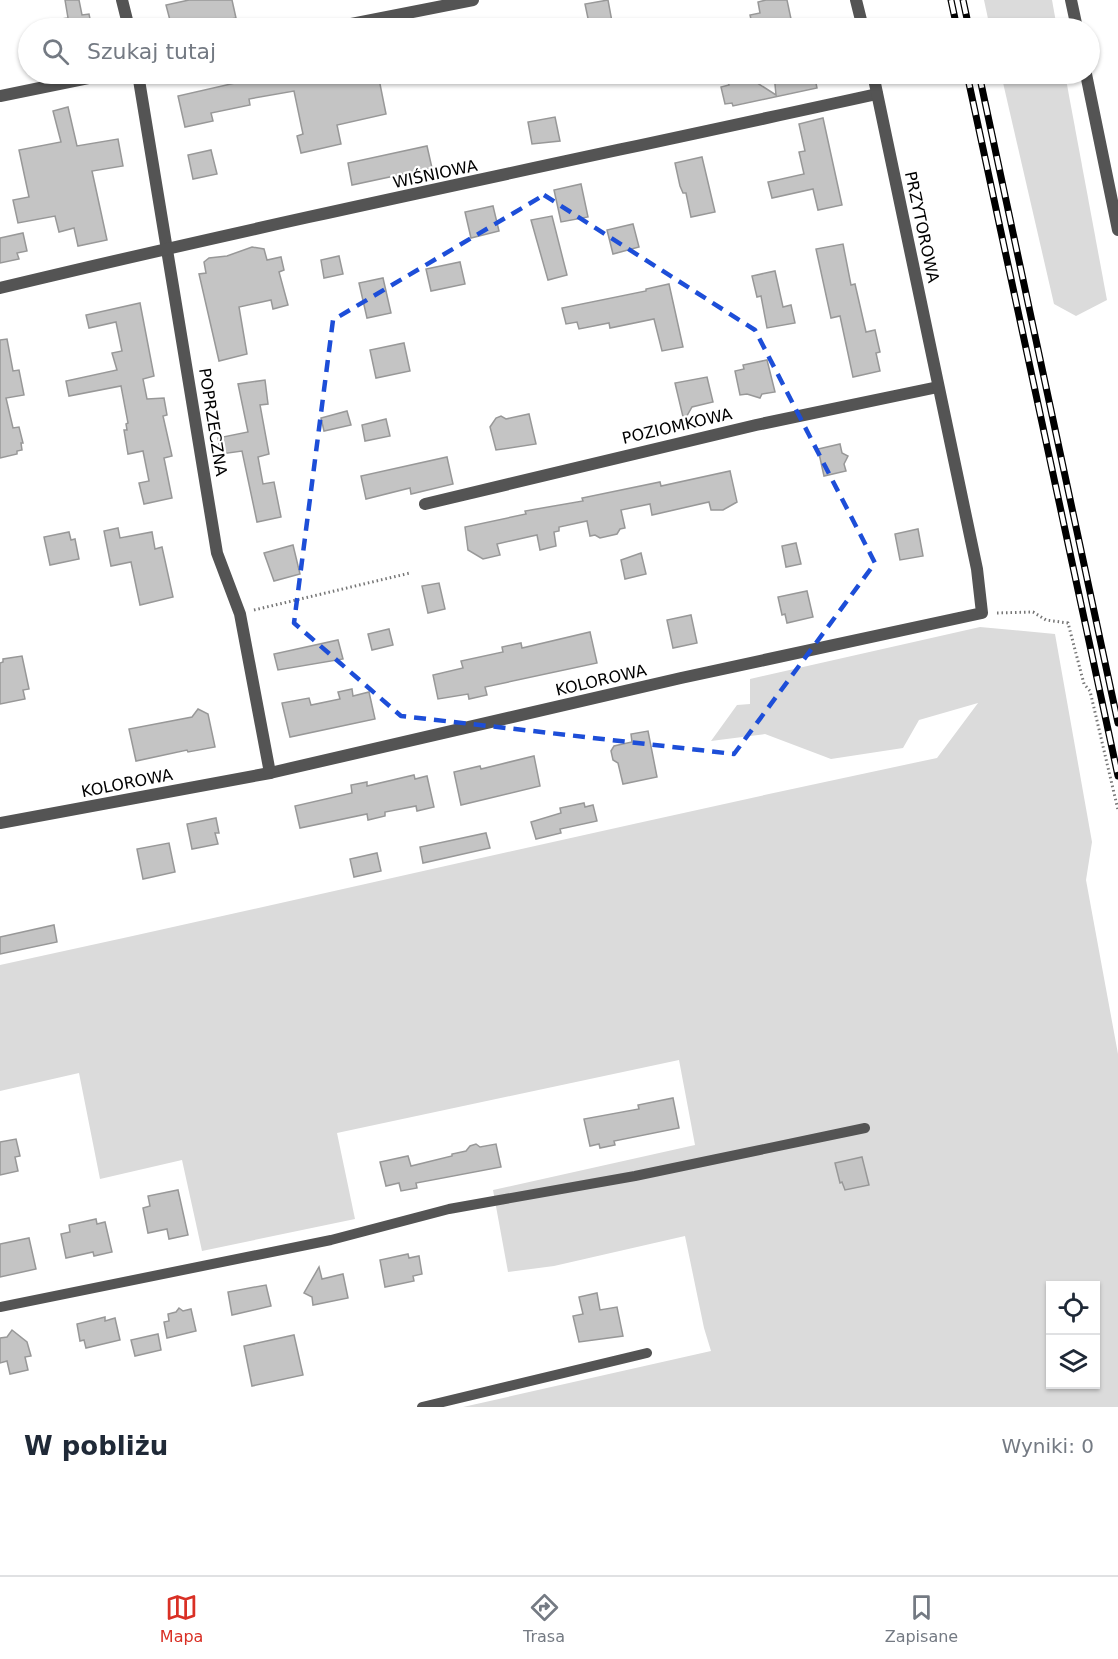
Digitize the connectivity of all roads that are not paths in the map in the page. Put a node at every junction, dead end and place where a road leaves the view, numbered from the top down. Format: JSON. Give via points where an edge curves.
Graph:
{"nodes":[{"id":1,"x":122,"y":0,"type":"edge"},
{"id":2,"x":473,"y":0,"type":"edge"},
{"id":3,"x":856,"y":0,"type":"edge"},
{"id":4,"x":1071,"y":0,"type":"edge"},
{"id":5,"x":126,"y":18,"type":"edge"},
{"id":6,"x":382,"y":18,"type":"edge"},
{"id":7,"x":860,"y":18,"type":"edge"},
{"id":8,"x":1075,"y":18,"type":"edge"},
{"id":9,"x":59,"y":84,"type":"edge"},
{"id":10,"x":140,"y":84,"type":"edge"},
{"id":11,"x":875,"y":84,"type":"edge"},
{"id":12,"x":1088,"y":84,"type":"edge"},
{"id":13,"x":877,"y":94,"type":"junction"},
{"id":14,"x":0,"y":96,"type":"edge"},
{"id":15,"x":1118,"y":160,"type":"edge"},
{"id":16,"x":1105,"y":163,"type":"junction"},
{"id":17,"x":1118,"y":231,"type":"edge"},
{"id":18,"x":165,"y":249,"type":"junction"},
{"id":19,"x":0,"y":288,"type":"edge"},
{"id":20,"x":938,"y":387,"type":"junction"},
{"id":21,"x":425,"y":504,"type":"dead end"},
{"id":22,"x":270,"y":773,"type":"junction"},
{"id":23,"x":0,"y":823,"type":"edge"},
{"id":24,"x":865,"y":1128,"type":"dead end"},
{"id":25,"x":0,"y":1307,"type":"edge"},
{"id":26,"x":647,"y":1353,"type":"dead end"},
{"id":27,"x":422,"y":1407,"type":"edge"}],
"edges":[{"from":1,"to":5,"type":"street"},
{"from":2,"to":6,"type":"street"},
{"from":3,"to":7,"type":"street"},
{"from":4,"to":8,"type":"street"},
{"from":9,"to":14,"type":"street"},
{"from":10,"to":18,"type":"street","name":"POPRZECZNA"},
{"from":11,"to":13,"type":"street","name":"PRZYTOROWA"},
{"from":12,"to":16,"type":"street"},
{"from":13,"to":18,"type":"street","name":"WIŚNIOWA"},
{"from":13,"to":20,"type":"street","name":"PRZYTOROWA"},
{"from":15,"to":16,"type":"street"},
{"from":16,"to":17,"type":"street"},
{"from":18,"to":19,"type":"street","name":"WIŚNIOWA"},
{"from":18,"to":22,"type":"street","name":"POPRZECZNA","via":[[217,553],[240,614]]},
{"from":20,"to":21,"type":"street","name":"POZIOMKOWA","via":[[756,424]]},
{"from":20,"to":22,"type":"street","name":"KOLOROWA","via":[[977,568],[982,613]]},
{"from":22,"to":23,"type":"street","name":"KOLOROWA"},
{"from":24,"to":25,"type":"lane","via":[[635,1176],[449,1209],[331,1240]]},
{"from":26,"to":27,"type":"lane"}]}
